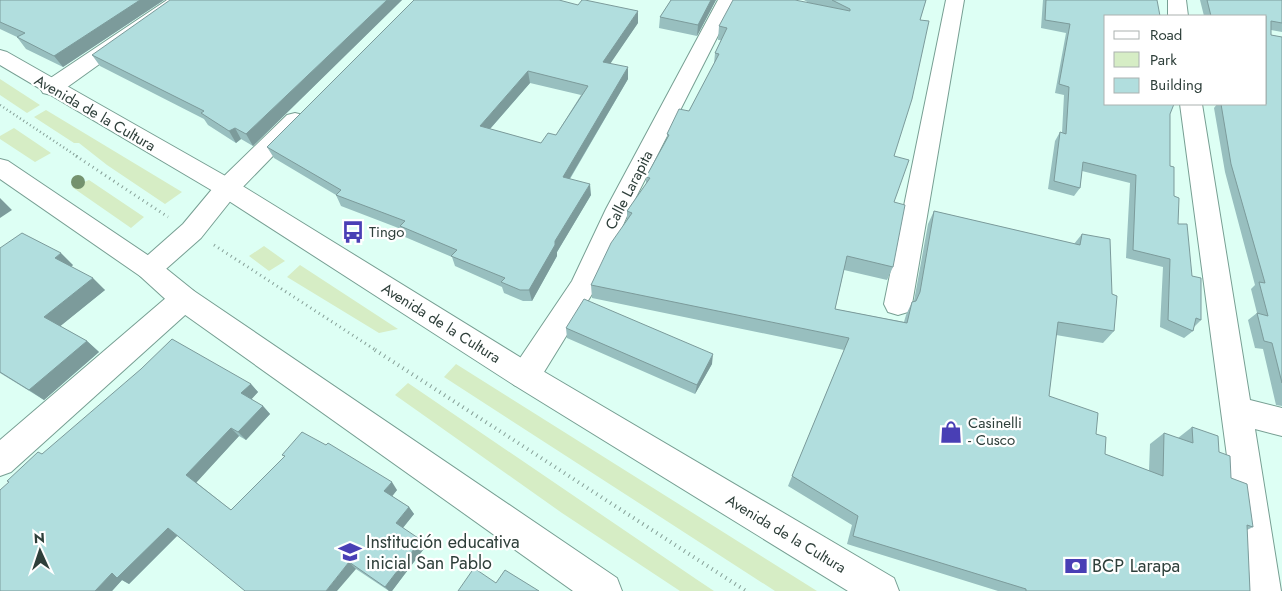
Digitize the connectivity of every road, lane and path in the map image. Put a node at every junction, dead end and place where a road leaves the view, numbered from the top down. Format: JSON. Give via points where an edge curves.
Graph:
{"nodes":[{"id":1,"x":180,"y":0,"type":"edge"},
{"id":2,"x":727,"y":0,"type":"edge"},
{"id":3,"x":955,"y":0,"type":"edge"},
{"id":4,"x":1177,"y":0,"type":"edge"},
{"id":5,"x":1178,"y":15,"type":"edge"},
{"id":6,"x":0,"y":56,"type":"edge"},
{"id":7,"x":51,"y":88,"type":"junction"},
{"id":8,"x":0,"y":105,"type":"edge"},
{"id":9,"x":1191,"y":105,"type":"edge"},
{"id":10,"x":307,"y":108,"type":"edge"},
{"id":11,"x":0,"y":167,"type":"edge"},
{"id":12,"x":226,"y":188,"type":"junction"},
{"id":13,"x":192,"y":230,"type":"junction"},
{"id":14,"x":149,"y":269,"type":"junction"},
{"id":15,"x":184,"y":298,"type":"junction"},
{"id":16,"x":898,"y":304,"type":"dead end"},
{"id":17,"x":525,"y":376,"type":"junction"},
{"id":18,"x":1236,"y":410,"type":"junction"},
{"id":19,"x":1282,"y":422,"type":"edge"},
{"id":20,"x":0,"y":461,"type":"edge"},
{"id":21,"x":604,"y":591,"type":"edge"},
{"id":22,"x":746,"y":591,"type":"edge"},
{"id":23,"x":881,"y":591,"type":"edge"},
{"id":24,"x":1263,"y":591,"type":"edge"}],
"edges":[{"from":1,"to":7,"type":"main road"},
{"from":2,"to":17,"type":"main road","name":"Calle Larapita","via":[[618,209],[582,286]]},
{"from":3,"to":16,"type":"main road"},
{"from":4,"to":5,"type":"main road"},
{"from":6,"to":7,"type":"main road","name":"Avenida de la Cultura"},
{"from":7,"to":12,"type":"main road","name":"Avenida de la Cultura"},
{"from":8,"to":13,"type":"path","via":[[155,209]]},
{"from":9,"to":18,"type":"main road"},
{"from":10,"to":12,"type":"main road"},
{"from":11,"to":14,"type":"main road"},
{"from":12,"to":13,"type":"main road"},
{"from":12,"to":17,"type":"main road","name":"Avenida de la Cultura"},
{"from":13,"to":14,"type":"main road"},
{"from":13,"to":22,"type":"path"},
{"from":14,"to":15,"type":"main road"},
{"from":15,"to":20,"type":"main road"},
{"from":15,"to":21,"type":"main road"},
{"from":17,"to":23,"type":"main road","name":"Avenida de la Cultura"},
{"from":18,"to":19,"type":"main road"},
{"from":18,"to":24,"type":"main road"}]}
